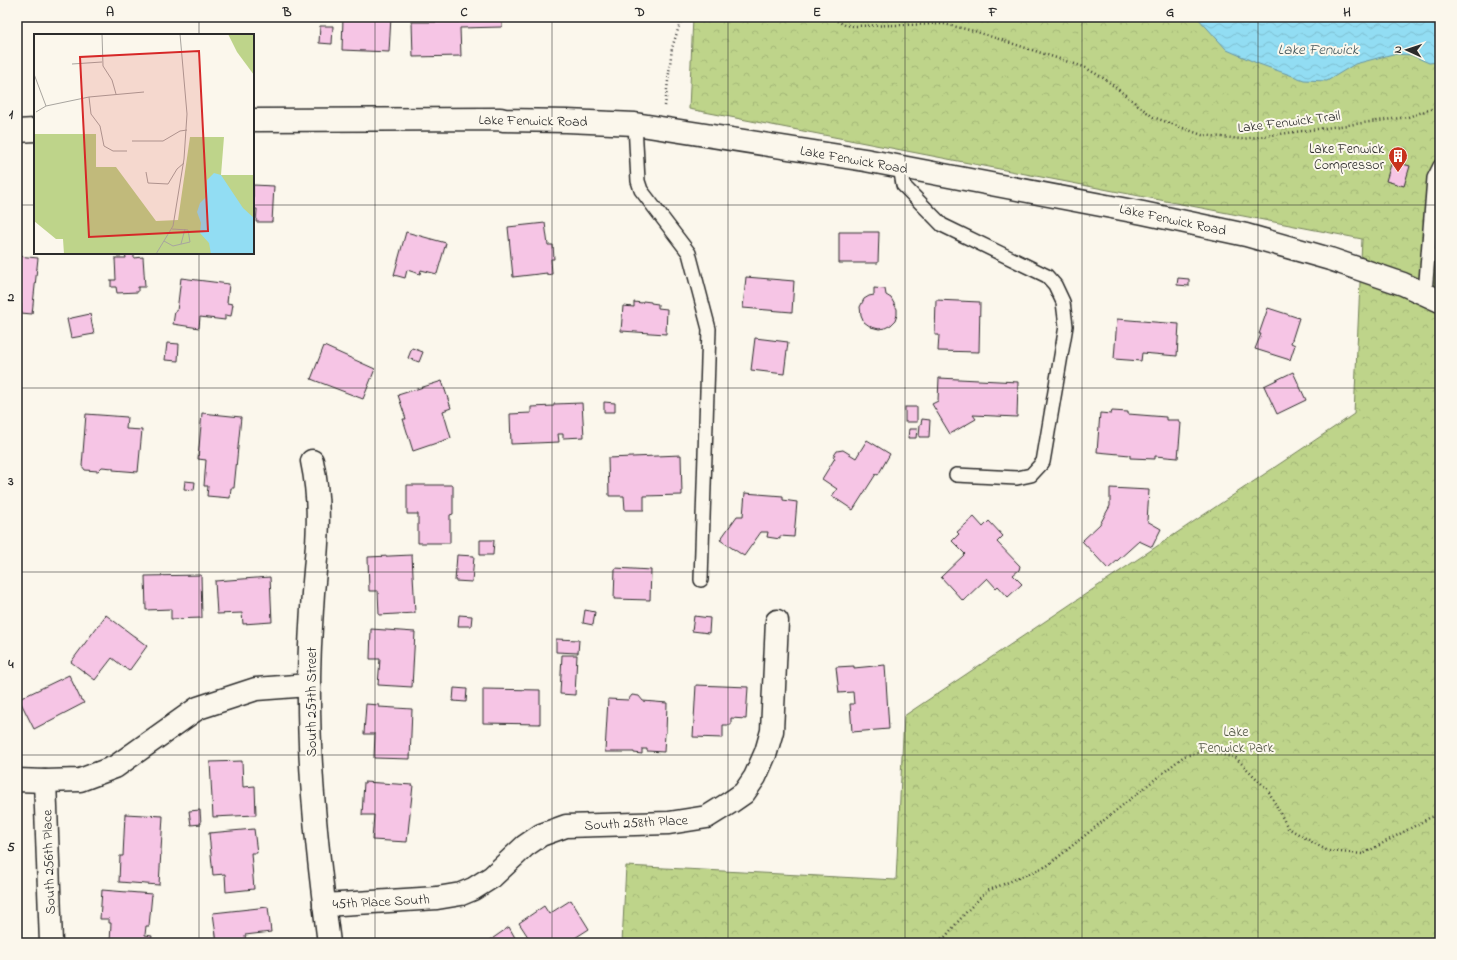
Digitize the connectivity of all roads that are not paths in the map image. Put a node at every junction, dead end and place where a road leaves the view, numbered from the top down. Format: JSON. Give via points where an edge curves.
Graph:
{"nodes":[{"id":1,"x":254,"y":120,"type":"edge"},
{"id":2,"x":635,"y":124,"type":"junction"},
{"id":3,"x":34,"y":130,"type":"edge"},
{"id":4,"x":17,"y":131,"type":"edge"},
{"id":5,"x":900,"y":166,"type":"junction"},
{"id":6,"x":1440,"y":166,"type":"edge"},
{"id":7,"x":1437,"y":186,"type":"edge"},
{"id":8,"x":1432,"y":297,"type":"edge"},
{"id":9,"x":312,"y":461,"type":"dead end"},
{"id":10,"x":956,"y":475,"type":"dead end"},
{"id":11,"x":701,"y":580,"type":"dead end"},
{"id":12,"x":777,"y":621,"type":"dead end"},
{"id":13,"x":309,"y":685,"type":"junction"},
{"id":14,"x":17,"y":780,"type":"edge"},
{"id":15,"x":45,"y":782,"type":"junction"},
{"id":16,"x":437,"y":898,"type":"joint"},
{"id":17,"x":324,"y":905,"type":"junction"},
{"id":18,"x":51,"y":943,"type":"edge"},
{"id":19,"x":329,"y":943,"type":"edge"}],
"edges":[{"from":1,"to":2,"type":"street","name":"Lake Fenwick Road","via":[[500,119]]},
{"from":2,"to":5,"type":"street","name":"Lake Fenwick Road"},
{"from":2,"to":11,"type":"lane","via":[[638,181],[641,190],[689,253],[710,329]]},
{"from":3,"to":4,"type":"street"},
{"from":5,"to":8,"type":"street","name":"Lake Fenwick Road","via":[[1246,235],[1330,259],[1403,284]]},
{"from":5,"to":10,"type":"lane","via":[[903,185],[942,225],[1047,276],[1056,285],[1063,302],[1066,326],[1043,462],[1031,475],[1017,478]]},
{"from":6,"to":7,"type":"lane","via":[[1434,178]]},
{"from":7,"to":8,"type":"lane"},
{"from":9,"to":13,"type":"street","name":"South 257th Street","via":[[318,506],[318,536]]},
{"from":12,"to":16,"type":"street","name":"South 258th Place","via":[[772,732],[755,777],[744,793],[707,817],[669,823],[566,826],[541,835],[525,846],[502,870],[482,884],[461,894]]},
{"from":13,"to":15,"type":"street","via":[[256,689],[198,708],[115,767],[80,780]]},
{"from":13,"to":17,"type":"street","name":"South 257th Street","via":[[312,776]]},
{"from":14,"to":15,"type":"street"},
{"from":15,"to":18,"type":"street","name":"South 256th Place"},
{"from":16,"to":17,"type":"street","name":"45th Place South"},
{"from":17,"to":19,"type":"street","name":"South 257th Street"}]}
